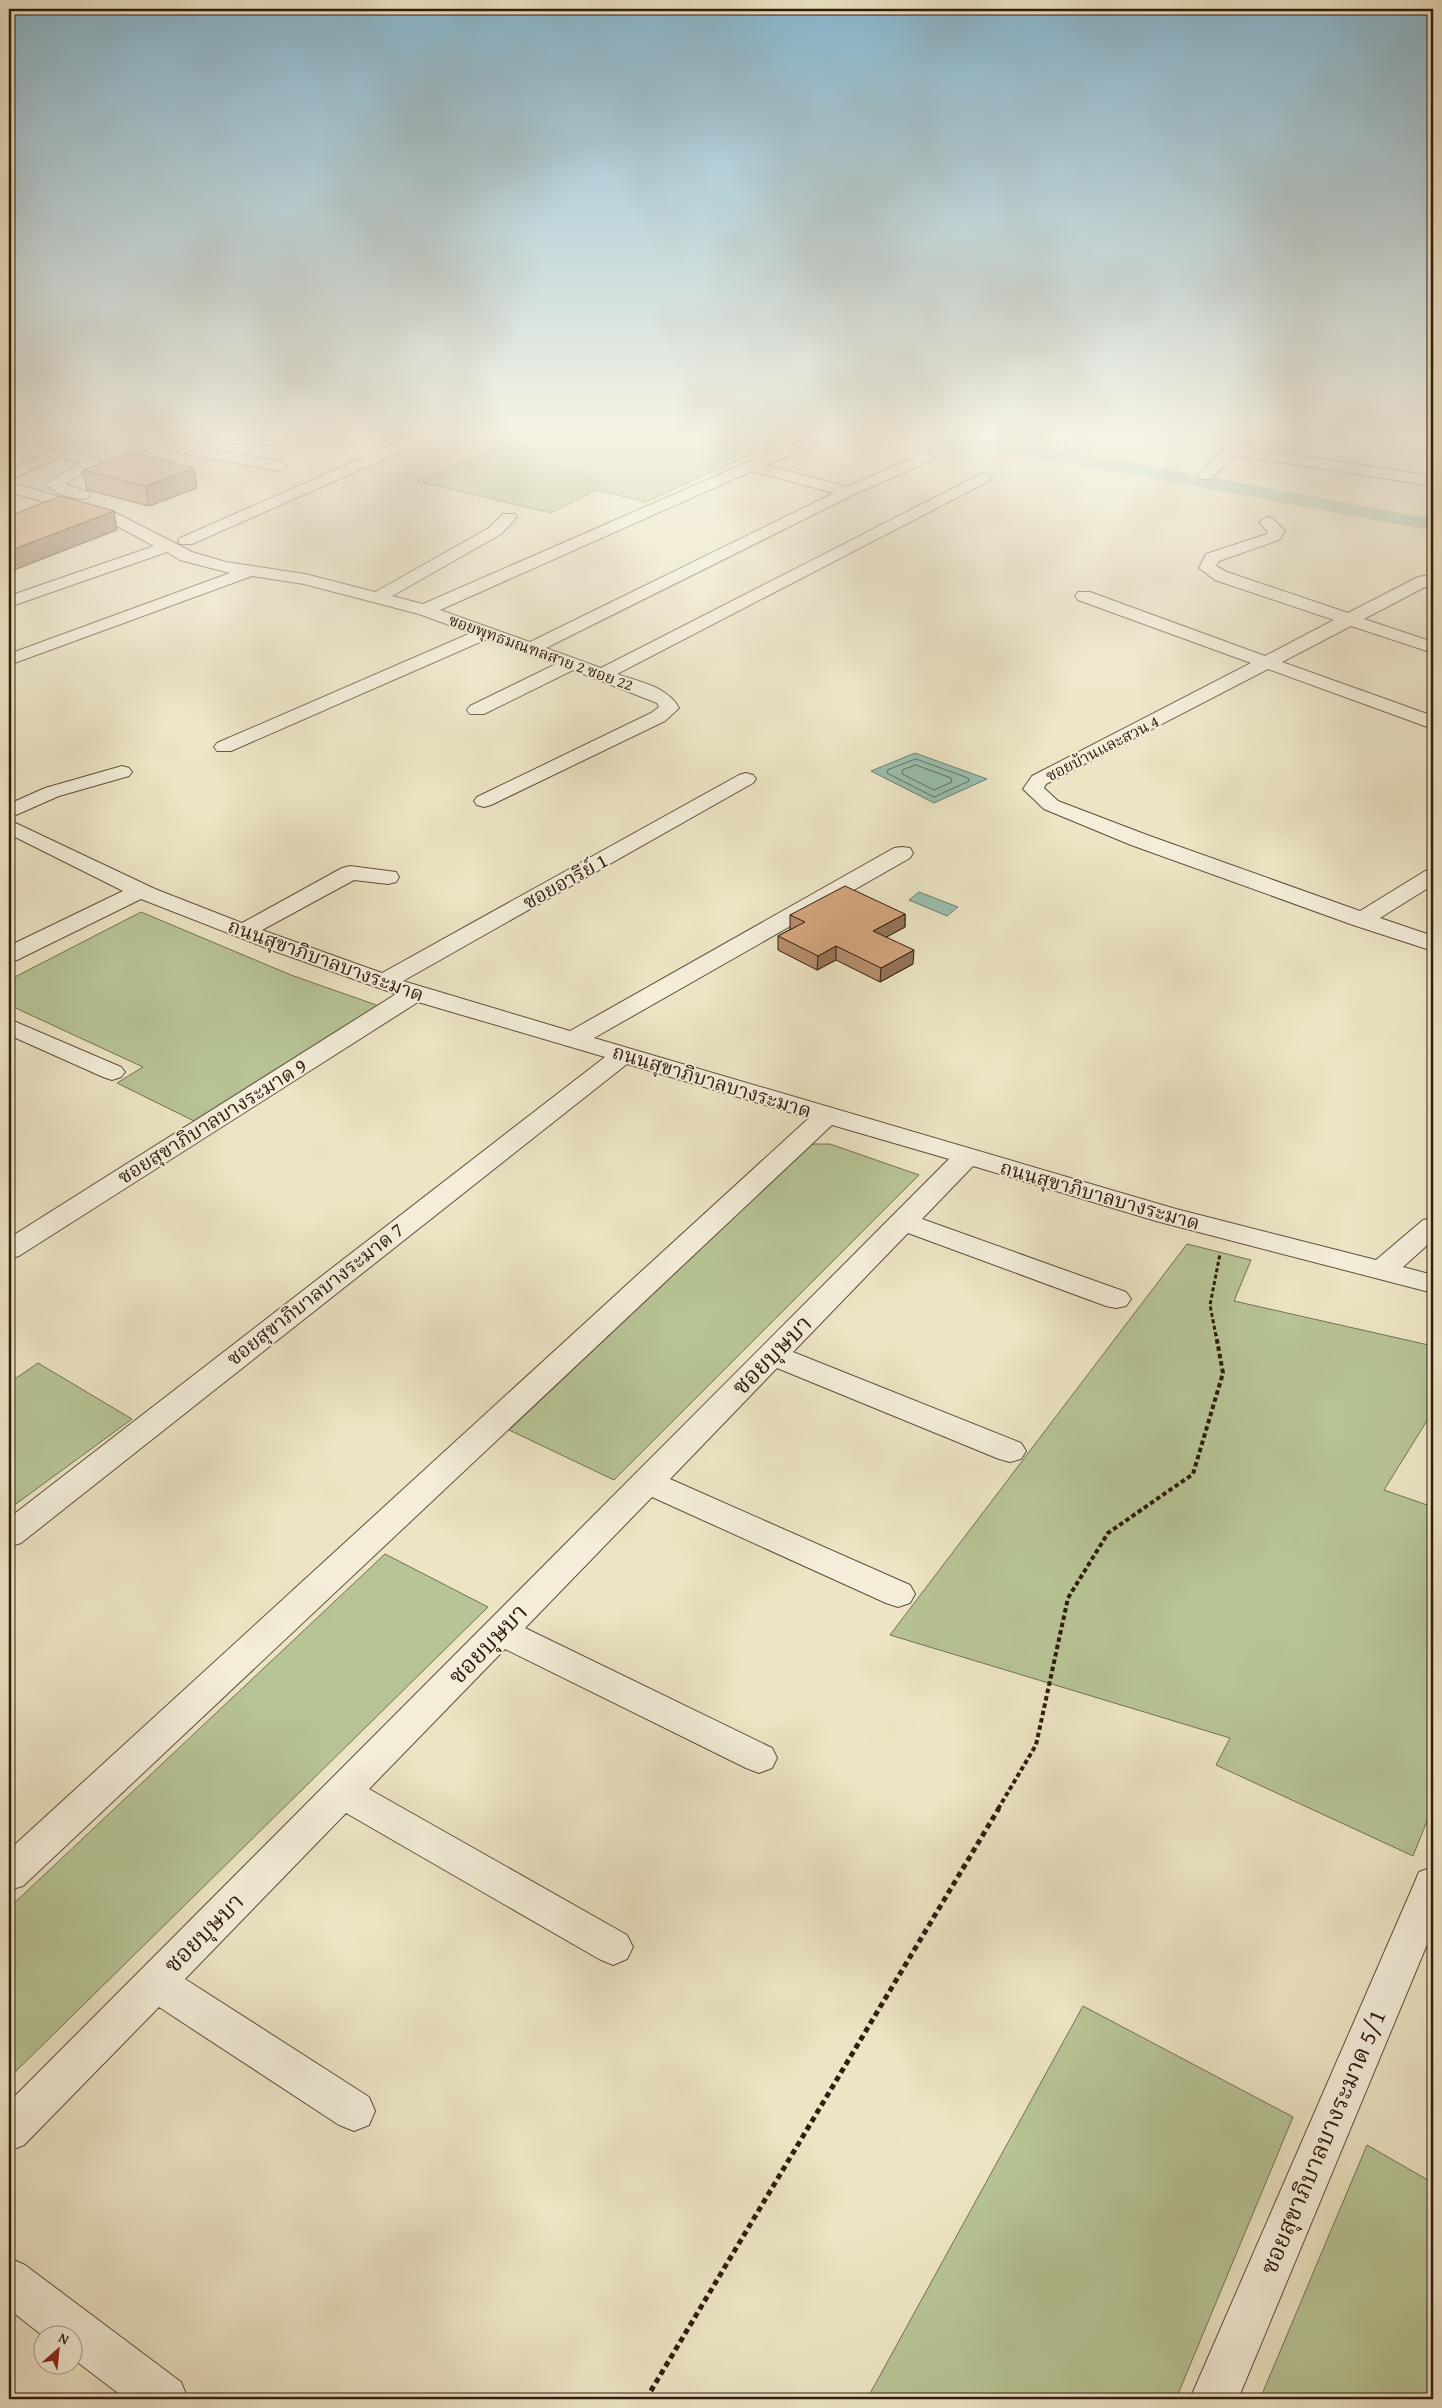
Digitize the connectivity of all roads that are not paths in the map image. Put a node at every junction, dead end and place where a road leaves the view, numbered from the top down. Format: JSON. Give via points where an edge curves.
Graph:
{"nodes":[{"id":1,"x":162,"y":548,"type":"edge"},
{"id":2,"x":169,"y":548,"type":"edge"},
{"id":3,"x":465,"y":548,"type":"edge"},
{"id":4,"x":565,"y":548,"type":"edge"},
{"id":5,"x":734,"y":548,"type":"edge"},
{"id":6,"x":847,"y":548,"type":"edge"},
{"id":7,"x":1240,"y":548,"type":"edge"},
{"id":8,"x":251,"y":571,"type":"junction"},
{"id":9,"x":1428,"y":583,"type":"edge"},
{"id":10,"x":1084,"y":596,"type":"dead end"},
{"id":11,"x":376,"y":598,"type":"junction"},
{"id":12,"x":9,"y":602,"type":"edge"},
{"id":13,"x":425,"y":610,"type":"junction"},
{"id":14,"x":1351,"y":620,"type":"junction"},
{"id":15,"x":488,"y":632,"type":"junction"},
{"id":16,"x":532,"y":648,"type":"junction"},
{"id":17,"x":1433,"y":648,"type":"edge"},
{"id":18,"x":9,"y":660,"type":"edge"},
{"id":19,"x":574,"y":663,"type":"junction"},
{"id":20,"x":1268,"y":664,"type":"junction"},
{"id":21,"x":603,"y":674,"type":"junction"},
{"id":22,"x":477,"y":710,"type":"dead end"},
{"id":23,"x":1433,"y":723,"type":"edge"},
{"id":24,"x":224,"y":747,"type":"dead end"},
{"id":25,"x":122,"y":772,"type":"dead end"},
{"id":26,"x":746,"y":779,"type":"dead end"},
{"id":27,"x":484,"y":801,"type":"dead end"},
{"id":28,"x":9,"y":812,"type":"edge"},
{"id":29,"x":9,"y":826,"type":"edge"},
{"id":30,"x":902,"y":853,"type":"dead end"},
{"id":31,"x":1433,"y":876,"type":"edge"},
{"id":32,"x":388,"y":877,"type":"dead end"},
{"id":33,"x":140,"y":891,"type":"junction"},
{"id":34,"x":1361,"y":920,"type":"junction"},
{"id":35,"x":243,"y":931,"type":"junction"},
{"id":36,"x":1433,"y":944,"type":"edge"},
{"id":37,"x":9,"y":955,"type":"edge"},
{"id":38,"x":385,"y":981,"type":"junction"},
{"id":39,"x":415,"y":993,"type":"junction"},
{"id":40,"x":9,"y":1026,"type":"edge"},
{"id":41,"x":572,"y":1040,"type":"junction"},
{"id":42,"x":623,"y":1055,"type":"junction"},
{"id":43,"x":112,"y":1072,"type":"dead end"},
{"id":44,"x":827,"y":1115,"type":"junction"},
{"id":45,"x":967,"y":1157,"type":"junction"},
{"id":46,"x":903,"y":1222,"type":"junction"},
{"id":47,"x":1433,"y":1226,"type":"edge"},
{"id":48,"x":9,"y":1250,"type":"edge"},
{"id":49,"x":1381,"y":1271,"type":"junction"},
{"id":50,"x":1433,"y":1284,"type":"edge"},
{"id":51,"x":1116,"y":1299,"type":"dead end"},
{"id":52,"x":772,"y":1355,"type":"junction"},
{"id":53,"x":1010,"y":1451,"type":"dead end"},
{"id":54,"x":647,"y":1482,"type":"junction"},
{"id":55,"x":9,"y":1534,"type":"edge"},
{"id":56,"x":898,"y":1594,"type":"dead end"},
{"id":57,"x":500,"y":1631,"type":"junction"},
{"id":58,"x":760,"y":1758,"type":"dead end"},
{"id":59,"x":342,"y":1792,"type":"junction"},
{"id":60,"x":9,"y":1874,"type":"edge"},
{"id":61,"x":1433,"y":1884,"type":"edge"},
{"id":62,"x":613,"y":1947,"type":"dead end"},
{"id":63,"x":155,"y":1982,"type":"junction"},
{"id":64,"x":354,"y":2111,"type":"dead end"},
{"id":65,"x":9,"y":2131,"type":"edge"},
{"id":66,"x":9,"y":2281,"type":"edge"},
{"id":67,"x":164,"y":2399,"type":"edge"},
{"id":68,"x":1214,"y":2399,"type":"edge"}],
"edges":[{"from":1,"to":12,"type":"street"},
{"from":2,"to":8,"type":"street","name":"ซอยพุทธมณฑลสาย 2 ซอย 22","via":[[225,567]]},
{"from":3,"to":11,"type":"street"},
{"from":4,"to":13,"type":"street"},
{"from":5,"to":16,"type":"street"},
{"from":6,"to":21,"type":"street"},
{"from":7,"to":14,"type":"street","via":[[1212,558],[1207,568],[1221,576]]},
{"from":8,"to":11,"type":"street","name":"ซอยพุทธมณฑลสาย 2 ซอย 22","via":[[305,579]]},
{"from":8,"to":18,"type":"street"},
{"from":9,"to":14,"type":"street","name":"ซอยบ้านและสวน 4"},
{"from":10,"to":20,"type":"street"},
{"from":11,"to":13,"type":"street","name":"ซอยพุทธมณฑลสาย 2 ซอย 22"},
{"from":13,"to":15,"type":"street","name":"ซอยพุทธมณฑลสาย 2 ซอย 22"},
{"from":14,"to":17,"type":"street"},
{"from":14,"to":20,"type":"street","name":"ซอยบ้านและสวน 4"},
{"from":15,"to":16,"type":"street","name":"ซอยพุทธมณฑลสาย 2 ซอย 22"},
{"from":15,"to":24,"type":"street"},
{"from":16,"to":19,"type":"street","name":"ซอยพุทธมณฑลสาย 2 ซอย 22"},
{"from":19,"to":21,"type":"street","name":"ซอยพุทธมณฑลสาย 2 ซอย 22"},
{"from":19,"to":22,"type":"street"},
{"from":20,"to":23,"type":"street"},
{"from":20,"to":34,"type":"street","name":"ซอยบ้านและสวน 4","via":[[1039,780],[1033,789],[1051,805]]},
{"from":21,"to":27,"type":"street","name":"ซอยพุทธมณฑลสาย 2 ซอย 22","via":[[655,694],[665,700],[669,708],[658,717]]},
{"from":25,"to":28,"type":"street","via":[[52,792]]},
{"from":26,"to":38,"type":"street","name":"ซอยอารีย์ 1"},
{"from":29,"to":33,"type":"street","name":"ถนนสุขาภิบาลบางระมาด"},
{"from":30,"to":41,"type":"street"},
{"from":31,"to":34,"type":"street"},
{"from":32,"to":35,"type":"street","via":[[350,873]]},
{"from":33,"to":35,"type":"street","name":"ถนนสุขาภิบาลบางระมาด"},
{"from":33,"to":37,"type":"street"},
{"from":34,"to":36,"type":"street","name":"ซอยบ้านและสวน 4"},
{"from":35,"to":38,"type":"street","name":"ถนนสุขาภิบาลบางระมาด"},
{"from":38,"to":39,"type":"street","name":"ถนนสุขาภิบาลบางระมาด"},
{"from":39,"to":41,"type":"street","name":"ถนนสุขาภิบาลบางระมาด"},
{"from":39,"to":48,"type":"street","name":"ซอยสุขาภิบาลบางระมาด 9"},
{"from":40,"to":43,"type":"street"},
{"from":41,"to":42,"type":"street","name":"ถนนสุขาภิบาลบางระมาด"},
{"from":42,"to":44,"type":"street","name":"ถนนสุขาภิบาลบางระมาด"},
{"from":42,"to":55,"type":"street","name":"ซอยสุขาภิบาลบางระมาด 7"},
{"from":44,"to":45,"type":"street","name":"ถนนสุขาภิบาลบางระมาด"},
{"from":44,"to":60,"type":"street"},
{"from":45,"to":46,"type":"street","name":"ซอยบุษบา"},
{"from":45,"to":49,"type":"street","name":"ถนนสุขาภิบาลบางระมาด","via":[[1166,1216]]},
{"from":46,"to":51,"type":"street"},
{"from":46,"to":52,"type":"street","name":"ซอยบุษบา"},
{"from":47,"to":49,"type":"street"},
{"from":49,"to":50,"type":"street","name":"ถนนสุขาภิบาลบางระมาด"},
{"from":52,"to":53,"type":"street"},
{"from":52,"to":54,"type":"street","name":"ซอยบุษบา"},
{"from":54,"to":56,"type":"street"},
{"from":54,"to":57,"type":"street","name":"ซอยบุษบา"},
{"from":57,"to":58,"type":"street"},
{"from":57,"to":59,"type":"street","name":"ซอยบุษบา"},
{"from":59,"to":62,"type":"street"},
{"from":59,"to":63,"type":"street","name":"ซอยบุษบา"},
{"from":61,"to":68,"type":"street","name":"ซอยสุขาภิบาลบางระมาด 5/1"},
{"from":63,"to":64,"type":"street"},
{"from":63,"to":65,"type":"street","name":"ซอยบุษบา"},
{"from":66,"to":67,"type":"street"}]}
